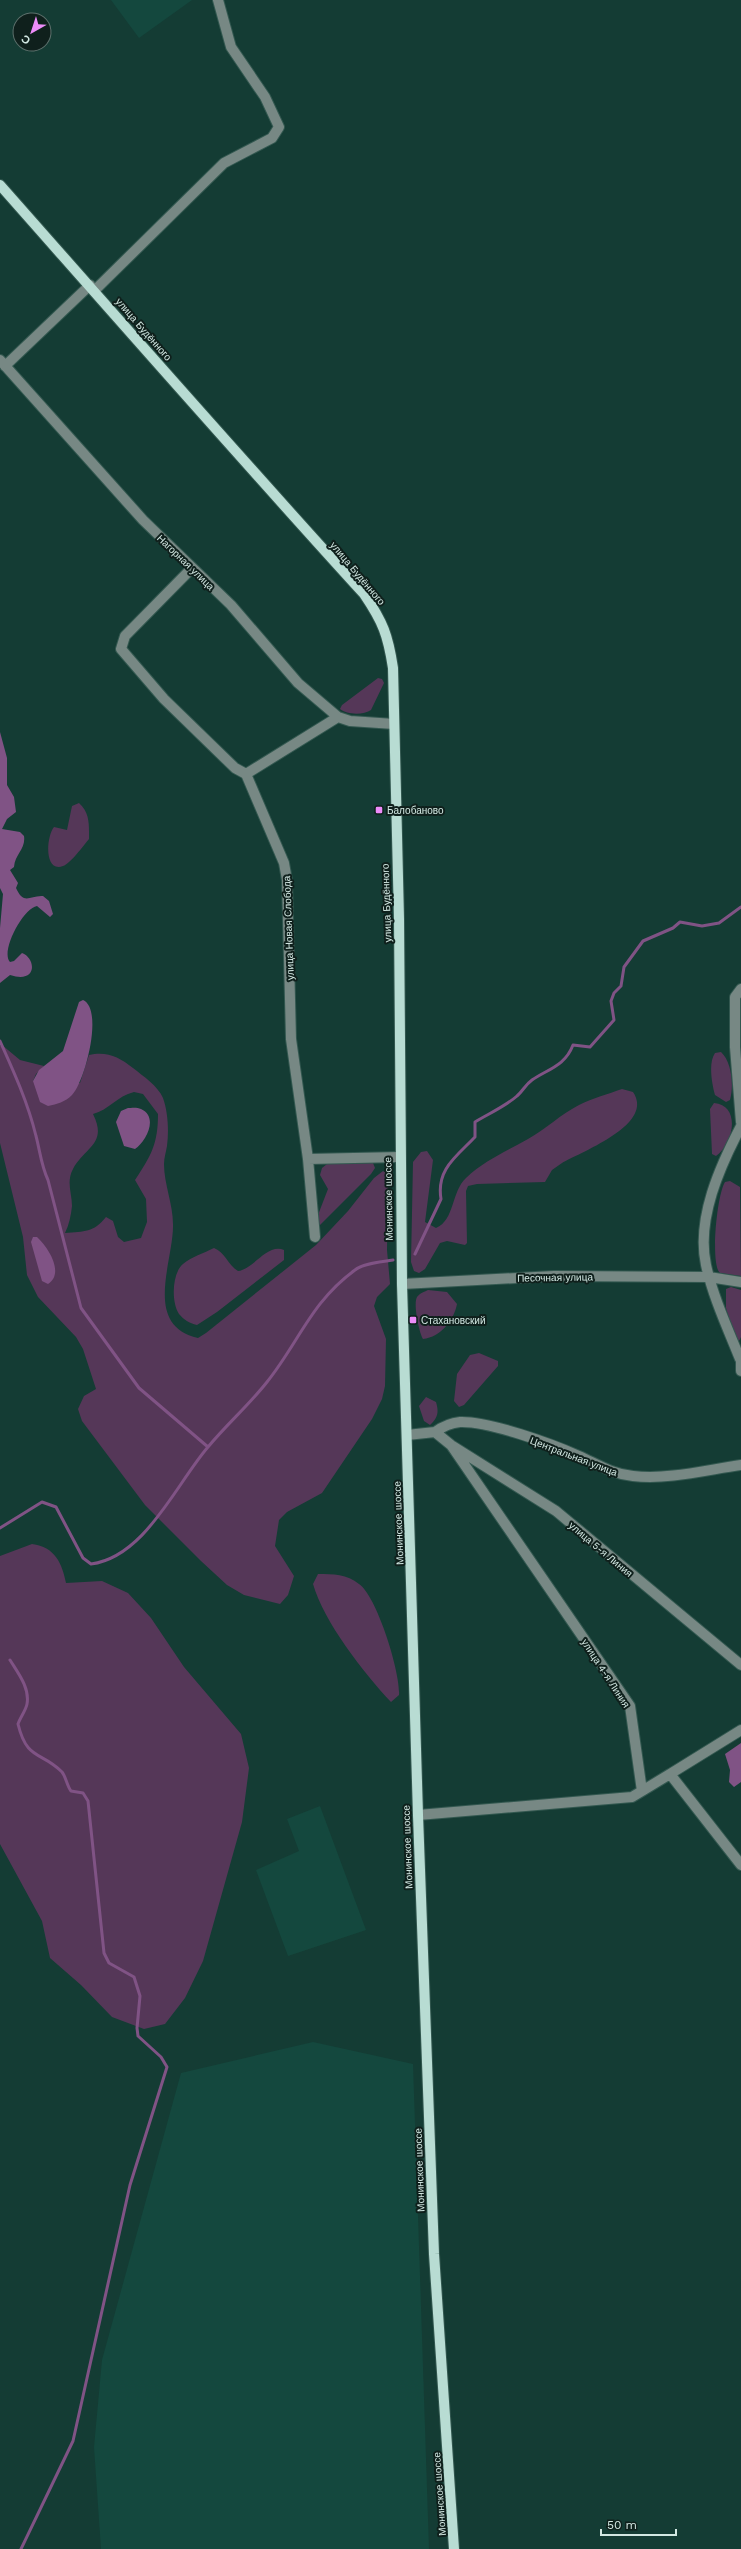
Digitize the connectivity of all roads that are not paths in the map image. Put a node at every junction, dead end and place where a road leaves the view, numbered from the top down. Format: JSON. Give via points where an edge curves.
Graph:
{"nodes":[{"id":1,"x":218,"y":0,"type":"edge"},
{"id":2,"x":0,"y":185,"type":"edge"},
{"id":3,"x":92,"y":287,"type":"junction"},
{"id":4,"x":2,"y":363,"type":"edge"},
{"id":5,"x":192,"y":568,"type":"junction"},
{"id":6,"x":338,"y":717,"type":"junction"},
{"id":7,"x":394,"y":724,"type":"junction"},
{"id":8,"x":246,"y":774,"type":"junction"},
{"id":9,"x":741,"y":989,"type":"edge"},
{"id":10,"x":740,"y":1104,"type":"edge"},
{"id":11,"x":741,"y":1122,"type":"edge"},
{"id":12,"x":741,"y":1126,"type":"edge"},
{"id":13,"x":399,"y":1143,"type":"joint"},
{"id":14,"x":400,"y":1157,"type":"junction"},
{"id":15,"x":308,"y":1159,"type":"junction"},
{"id":16,"x":315,"y":1237,"type":"dead end"},
{"id":17,"x":709,"y":1277,"type":"junction"},
{"id":18,"x":741,"y":1282,"type":"edge"},
{"id":19,"x":402,"y":1284,"type":"junction"},
{"id":20,"x":740,"y":1356,"type":"edge"},
{"id":21,"x":741,"y":1371,"type":"edge"},
{"id":22,"x":435,"y":1432,"type":"junction"},
{"id":23,"x":407,"y":1435,"type":"junction"},
{"id":24,"x":451,"y":1446,"type":"junction"},
{"id":25,"x":741,"y":1465,"type":"edge"},
{"id":26,"x":741,"y":1665,"type":"edge"},
{"id":27,"x":741,"y":1730,"type":"edge"},
{"id":28,"x":670,"y":1774,"type":"junction"},
{"id":29,"x":642,"y":1791,"type":"junction"},
{"id":30,"x":418,"y":1815,"type":"junction"},
{"id":31,"x":741,"y":1864,"type":"edge"},
{"id":32,"x":454,"y":2549,"type":"edge"}],
"edges":[{"from":1,"to":3,"type":"street","via":[[231,47],[265,97],[279,127],[277,132],[272,138],[224,163]]},
{"from":2,"to":3,"type":"main road","name":"улица Будённого"},
{"from":3,"to":4,"type":"street"},
{"from":3,"to":7,"type":"main road","name":"улица Будённого","via":[[207,421],[364,594],[380,618],[389,640],[393,668]]},
{"from":4,"to":5,"type":"street","name":"Нагорная улица","via":[[143,520]]},
{"from":5,"to":6,"type":"street","name":"Нагорная улица","via":[[231,605],[298,683]]},
{"from":5,"to":8,"type":"street","via":[[127,634],[121,643],[121,649],[164,699],[235,768]]},
{"from":6,"to":7,"type":"street","name":"Нагорная улица","via":[[350,721]]},
{"from":6,"to":8,"type":"street"},
{"from":7,"to":13,"type":"main road","name":"улица Будённого","via":[[399,920]]},
{"from":8,"to":15,"type":"street","name":"улица Новая Слобода","via":[[284,863],[287,880],[291,1039]]},
{"from":9,"to":10,"type":"street","via":[[735,997],[734,1047]]},
{"from":10,"to":11,"type":"street"},
{"from":12,"to":17,"type":"street","via":[[728,1151],[706,1218],[704,1243]]},
{"from":13,"to":14,"type":"main road","name":"Монинское шоссе"},
{"from":14,"to":15,"type":"street"},
{"from":14,"to":19,"type":"main road","name":"Монинское шоссе"},
{"from":15,"to":16,"type":"street","name":"улица Новая Слобода"},
{"from":17,"to":18,"type":"street","name":"Песочная улица"},
{"from":17,"to":19,"type":"street","name":"Песочная улица","via":[[554,1276]]},
{"from":17,"to":20,"type":"street"},
{"from":19,"to":23,"type":"main road","name":"Монинское шоссе"},
{"from":20,"to":21,"type":"street"},
{"from":22,"to":23,"type":"street","name":"Центральная улица"},
{"from":22,"to":24,"type":"street"},
{"from":22,"to":25,"type":"street","name":"Центральная улица","via":[[460,1422],[482,1425],[578,1456],[611,1472],[634,1476],[661,1476]]},
{"from":23,"to":30,"type":"main road","name":"Монинское шоссе"},
{"from":24,"to":26,"type":"street","name":"улица 5-я Линия","via":[[556,1511]]},
{"from":24,"to":29,"type":"street","name":"улица 4-я Линия","via":[[630,1706]]},
{"from":27,"to":28,"type":"street"},
{"from":28,"to":29,"type":"street"},
{"from":28,"to":31,"type":"street"},
{"from":29,"to":30,"type":"street","via":[[632,1798]]},
{"from":30,"to":32,"type":"main road","name":"Монинское шоссе","via":[[434,2254]]}]}
